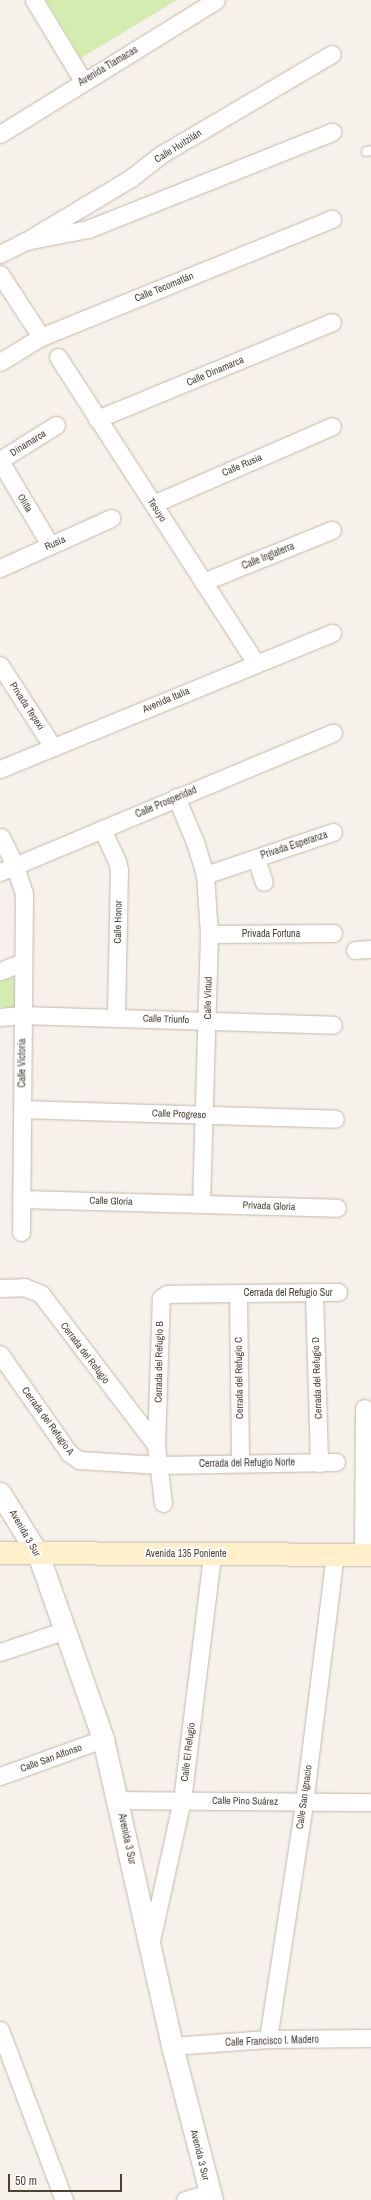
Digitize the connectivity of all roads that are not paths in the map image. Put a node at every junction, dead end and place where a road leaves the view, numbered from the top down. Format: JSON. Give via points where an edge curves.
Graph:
{"nodes":[{"id":1,"x":34,"y":0,"type":"edge"},
{"id":2,"x":216,"y":0,"type":"edge"},
{"id":3,"x":332,"y":54,"type":"dead end"},
{"id":4,"x":83,"y":81,"type":"junction"},
{"id":5,"x":332,"y":132,"type":"dead end"},
{"id":6,"x":0,"y":134,"type":"edge"},
{"id":7,"x":332,"y":219,"type":"dead end"},
{"id":8,"x":26,"y":241,"type":"junction"},
{"id":9,"x":0,"y":254,"type":"edge"},
{"id":10,"x":0,"y":274,"type":"edge"},
{"id":11,"x":332,"y":322,"type":"dead end"},
{"id":12,"x":41,"y":336,"type":"junction"},
{"id":13,"x":58,"y":357,"type":"dead end"},
{"id":14,"x":0,"y":362,"type":"edge"},
{"id":15,"x":97,"y":419,"type":"junction"},
{"id":16,"x":56,"y":425,"type":"dead end"},
{"id":17,"x":332,"y":426,"type":"dead end"},
{"id":18,"x":0,"y":461,"type":"edge"},
{"id":19,"x":153,"y":504,"type":"junction"},
{"id":20,"x":111,"y":518,"type":"dead end"},
{"id":21,"x":332,"y":530,"type":"dead end"},
{"id":22,"x":50,"y":545,"type":"junction"},
{"id":23,"x":0,"y":568,"type":"edge"},
{"id":24,"x":204,"y":582,"type":"junction"},
{"id":25,"x":332,"y":633,"type":"dead end"},
{"id":26,"x":256,"y":663,"type":"junction"},
{"id":27,"x":1,"y":668,"type":"edge"},
{"id":28,"x":333,"y":733,"type":"dead end"},
{"id":29,"x":53,"y":747,"type":"junction"},
{"id":30,"x":0,"y":769,"type":"edge"},
{"id":31,"x":176,"y":797,"type":"junction"},
{"id":32,"x":102,"y":829,"type":"junction"},
{"id":33,"x":333,"y":832,"type":"dead end"},
{"id":34,"x":1,"y":837,"type":"dead end"},
{"id":35,"x":256,"y":858,"type":"junction"},
{"id":36,"x":8,"y":869,"type":"edge"},
{"id":37,"x":205,"y":875,"type":"junction"},
{"id":38,"x":264,"y":882,"type":"dead end"},
{"id":39,"x":333,"y":933,"type":"dead end"},
{"id":40,"x":209,"y":934,"type":"junction"},
{"id":41,"x":23,"y":962,"type":"junction"},
{"id":42,"x":0,"y":971,"type":"edge"},
{"id":43,"x":22,"y":1015,"type":"junction"},
{"id":44,"x":0,"y":1017,"type":"edge"},
{"id":45,"x":116,"y":1018,"type":"junction"},
{"id":46,"x":207,"y":1020,"type":"junction"},
{"id":47,"x":333,"y":1025,"type":"dead end"},
{"id":48,"x":22,"y":1109,"type":"junction"},
{"id":49,"x":205,"y":1115,"type":"junction"},
{"id":50,"x":336,"y":1119,"type":"dead end"},
{"id":51,"x":21,"y":1199,"type":"junction"},
{"id":52,"x":201,"y":1204,"type":"junction"},
{"id":53,"x":338,"y":1208,"type":"dead end"},
{"id":54,"x":20,"y":1232,"type":"dead end"},
{"id":55,"x":0,"y":1288,"type":"edge"},
{"id":56,"x":338,"y":1292,"type":"dead end"},
{"id":57,"x":238,"y":1293,"type":"junction"},
{"id":58,"x":314,"y":1293,"type":"junction"},
{"id":59,"x":0,"y":1354,"type":"edge"},
{"id":60,"x":364,"y":1408,"type":"dead end"},
{"id":61,"x":156,"y":1445,"type":"junction"},
{"id":62,"x":240,"y":1462,"type":"junction"},
{"id":63,"x":327,"y":1463,"type":"joint"},
{"id":64,"x":158,"y":1465,"type":"junction"},
{"id":65,"x":0,"y":1493,"type":"edge"},
{"id":66,"x":163,"y":1503,"type":"dead end"},
{"id":67,"x":0,"y":1553,"type":"edge"},
{"id":68,"x":38,"y":1554,"type":"junction"},
{"id":69,"x":212,"y":1554,"type":"junction"},
{"id":70,"x":335,"y":1555,"type":"junction"},
{"id":71,"x":367,"y":1555,"type":"edge"},
{"id":72,"x":66,"y":1630,"type":"junction"},
{"id":73,"x":0,"y":1652,"type":"edge"},
{"id":74,"x":103,"y":1739,"type":"junction"},
{"id":75,"x":0,"y":1776,"type":"edge"},
{"id":76,"x":119,"y":1800,"type":"junction"},
{"id":77,"x":182,"y":1800,"type":"junction"},
{"id":78,"x":371,"y":1802,"type":"edge"},
{"id":79,"x":304,"y":1803,"type":"junction"},
{"id":80,"x":150,"y":1948,"type":"junction"},
{"id":81,"x":0,"y":2030,"type":"edge"},
{"id":82,"x":371,"y":2038,"type":"edge"},
{"id":83,"x":268,"y":2039,"type":"junction"},
{"id":84,"x":172,"y":2046,"type":"junction"},
{"id":85,"x":211,"y":2196,"type":"edge"},
{"id":86,"x":64,"y":2200,"type":"edge"},
{"id":87,"x":185,"y":2200,"type":"edge"}],
"edges":[{"from":1,"to":4,"type":"street"},
{"from":2,"to":4,"type":"street","name":"Avenida Tlamacas"},
{"from":3,"to":8,"type":"street","name":"Calle Huitzilán","via":[[162,154],[131,178]]},
{"from":4,"to":6,"type":"street","name":"Avenida Tlamacas"},
{"from":5,"to":8,"type":"street","name":"Calle Huitzilán","via":[[88,230]]},
{"from":7,"to":12,"type":"street","name":"Calle Tecomatlán"},
{"from":8,"to":9,"type":"street","name":"Calle Huitzilán"},
{"from":10,"to":12,"type":"street"},
{"from":11,"to":15,"type":"street","name":"Calle Dinamarca"},
{"from":12,"to":14,"type":"street","name":"Calle Tecomatlán"},
{"from":13,"to":15,"type":"street","name":"Tesuyo"},
{"from":15,"to":19,"type":"street","name":"Tesuyo"},
{"from":16,"to":18,"type":"street","name":"Dinamarca"},
{"from":17,"to":19,"type":"street","name":"Calle Rusia"},
{"from":18,"to":22,"type":"street","name":"Olitla"},
{"from":19,"to":24,"type":"street","name":"Tesuyo"},
{"from":20,"to":22,"type":"street","name":"Rusia"},
{"from":21,"to":24,"type":"street","name":"Calle Inglaterra"},
{"from":22,"to":23,"type":"street","name":"Rusia"},
{"from":24,"to":26,"type":"street","name":"Tesuyo"},
{"from":25,"to":26,"type":"street","name":"Avenida Italia"},
{"from":26,"to":29,"type":"street","name":"Avenida Italia"},
{"from":27,"to":29,"type":"street","name":"Privada Tepexi"},
{"from":28,"to":31,"type":"street","name":"Calle Prosperidad"},
{"from":29,"to":30,"type":"street","name":"Avenida Italia"},
{"from":31,"to":32,"type":"street","name":"Calle Prosperidad"},
{"from":31,"to":37,"type":"street","name":"Calle Virtud","via":[[195,842]]},
{"from":32,"to":36,"type":"street","name":"Calle Prosperidad"},
{"from":32,"to":45,"type":"street","name":"Calle Honor","via":[[117,861],[118,870]]},
{"from":33,"to":35,"type":"street","name":"Privada Esperanza"},
{"from":34,"to":36,"type":"street"},
{"from":35,"to":37,"type":"street","name":"Privada Esperanza"},
{"from":35,"to":38,"type":"street","name":"Privada Esperanza"},
{"from":36,"to":41,"type":"street","name":"Calle Victoria","via":[[24,894]]},
{"from":37,"to":40,"type":"street","name":"Calle Virtud"},
{"from":39,"to":40,"type":"street","name":"Privada Fortuna"},
{"from":40,"to":46,"type":"street","name":"Calle Virtud"},
{"from":41,"to":42,"type":"street"},
{"from":41,"to":43,"type":"street","name":"Calle Victoria"},
{"from":43,"to":44,"type":"street","name":"Calle Triunfo"},
{"from":43,"to":45,"type":"street","name":"Calle Triunfo"},
{"from":43,"to":48,"type":"street","name":"Calle Victoria"},
{"from":45,"to":46,"type":"street","name":"Calle Triunfo"},
{"from":46,"to":47,"type":"street","name":"Calle Triunfo"},
{"from":46,"to":49,"type":"street","name":"Calle Virtud"},
{"from":48,"to":49,"type":"street","name":"Calle Progreso"},
{"from":48,"to":51,"type":"street","name":"Calle Victoria"},
{"from":49,"to":50,"type":"street","name":"Calle Progreso"},
{"from":49,"to":52,"type":"street","name":"Calle Virtud"},
{"from":51,"to":52,"type":"street","name":"Calle Gloria"},
{"from":51,"to":54,"type":"street","name":"Calle Victoria"},
{"from":52,"to":53,"type":"street","name":"Privada Gloria"},
{"from":55,"to":61,"type":"street","name":"Cerrada del Refugio","via":[[24,1287],[41,1294]]},
{"from":56,"to":58,"type":"street","name":"Cerrada del Refugio Sur"},
{"from":57,"to":58,"type":"street","name":"Cerrada del Refugio Sur"},
{"from":57,"to":61,"type":"street","name":"Cerrada del Refugio B","via":[[167,1294],[161,1298]]},
{"from":57,"to":62,"type":"street","name":"Cerrada del Refugio C"},
{"from":58,"to":63,"type":"street","name":"Cerrada del Refugio D"},
{"from":59,"to":64,"type":"street","name":"Cerrada del Refugio A","via":[[73,1457],[90,1462]]},
{"from":60,"to":71,"type":"street"},
{"from":61,"to":64,"type":"street","name":"Cerrada del Refugio B"},
{"from":62,"to":63,"type":"street","name":"Cerrada del Refugio Norte"},
{"from":62,"to":64,"type":"street","name":"Cerrada del Refugio Norte"},
{"from":64,"to":66,"type":"street","name":"Cerrada del Refugio B"},
{"from":65,"to":68,"type":"street","name":"Avenida 3 Sur"},
{"from":67,"to":68,"type":"main road","name":"Avenida 135 Poniente"},
{"from":68,"to":69,"type":"main road","name":"Avenida 135 Poniente"},
{"from":68,"to":72,"type":"street","name":"Avenida 3 Sur"},
{"from":69,"to":70,"type":"main road","name":"Avenida 135 Poniente"},
{"from":69,"to":77,"type":"street","name":"Calle El Refugio"},
{"from":70,"to":71,"type":"main road","name":"Avenida 135 Poniente"},
{"from":70,"to":79,"type":"street","name":"Calle San Ignacio"},
{"from":72,"to":73,"type":"street"},
{"from":72,"to":74,"type":"street","name":"Avenida 3 Sur"},
{"from":74,"to":75,"type":"street","name":"Calle San Alfonso"},
{"from":74,"to":76,"type":"street","name":"Avenida 3 Sur"},
{"from":76,"to":77,"type":"street","name":"Calle Pino Suárez"},
{"from":76,"to":80,"type":"street","name":"Avenida 3 Sur"},
{"from":77,"to":79,"type":"street","name":"Calle Pino Suárez"},
{"from":77,"to":80,"type":"street","name":"Calle El Refugio"},
{"from":78,"to":79,"type":"street","name":"Calle Pino Suárez"},
{"from":79,"to":83,"type":"street","name":"Calle San Ignacio"},
{"from":80,"to":84,"type":"street","name":"Avenida 3 Sur"},
{"from":81,"to":86,"type":"street"},
{"from":82,"to":83,"type":"street","name":"Calle Francisco I. Madero"},
{"from":83,"to":84,"type":"street","name":"Calle Francisco I. Madero"},
{"from":84,"to":85,"type":"street","name":"Avenida 3 Sur"},
{"from":85,"to":87,"type":"street"}]}
